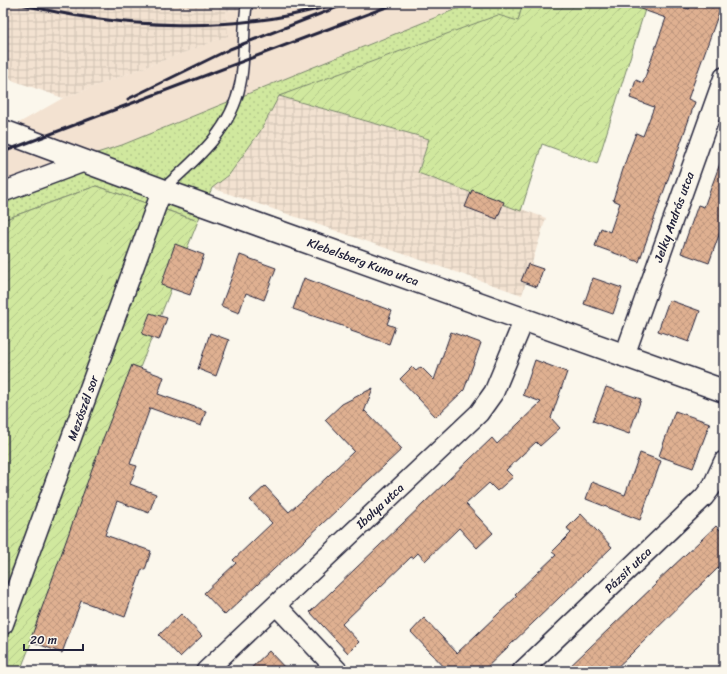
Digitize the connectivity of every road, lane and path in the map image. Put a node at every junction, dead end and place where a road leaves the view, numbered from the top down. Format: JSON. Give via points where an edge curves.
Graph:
{"nodes":[{"id":1,"x":247,"y":3,"type":"edge"},
{"id":2,"x":724,"y":77,"type":"edge"},
{"id":3,"x":3,"y":131,"type":"edge"},
{"id":4,"x":86,"y":161,"type":"junction"},
{"id":5,"x":162,"y":190,"type":"junction"},
{"id":6,"x":3,"y":192,"type":"edge"},
{"id":7,"x":524,"y":320,"type":"junction"},
{"id":8,"x":624,"y":357,"type":"junction"},
{"id":9,"x":724,"y":392,"type":"edge"},
{"id":10,"x":724,"y":461,"type":"edge"},
{"id":11,"x":276,"y":605,"type":"junction"},
{"id":12,"x":3,"y":625,"type":"edge"},
{"id":13,"x":206,"y":671,"type":"edge"},
{"id":14,"x":338,"y":671,"type":"edge"},
{"id":15,"x":522,"y":671,"type":"edge"}],
"edges":[{"from":1,"to":5,"type":"lane","via":[[241,84],[235,105],[211,143]]},
{"from":2,"to":8,"type":"street","name":"Jelky András utca"},
{"from":3,"to":4,"type":"street","name":"Klebelsberg Kuno utca"},
{"from":4,"to":5,"type":"street","name":"Klebelsberg Kuno utca"},
{"from":4,"to":6,"type":"street"},
{"from":5,"to":7,"type":"street","name":"Klebelsberg Kuno utca"},
{"from":5,"to":12,"type":"street","name":"Mezőszél sor"},
{"from":7,"to":8,"type":"street","name":"Klebelsberg Kuno utca"},
{"from":7,"to":11,"type":"street","name":"Ibolya utca","via":[[494,392],[479,413]]},
{"from":8,"to":9,"type":"street","name":"Klebelsberg Kuno utca"},
{"from":10,"to":15,"type":"street","name":"Pázsit utca","via":[[713,485],[704,497]]},
{"from":11,"to":13,"type":"street","name":"Ibolya utca"},
{"from":11,"to":14,"type":"street"}]}
